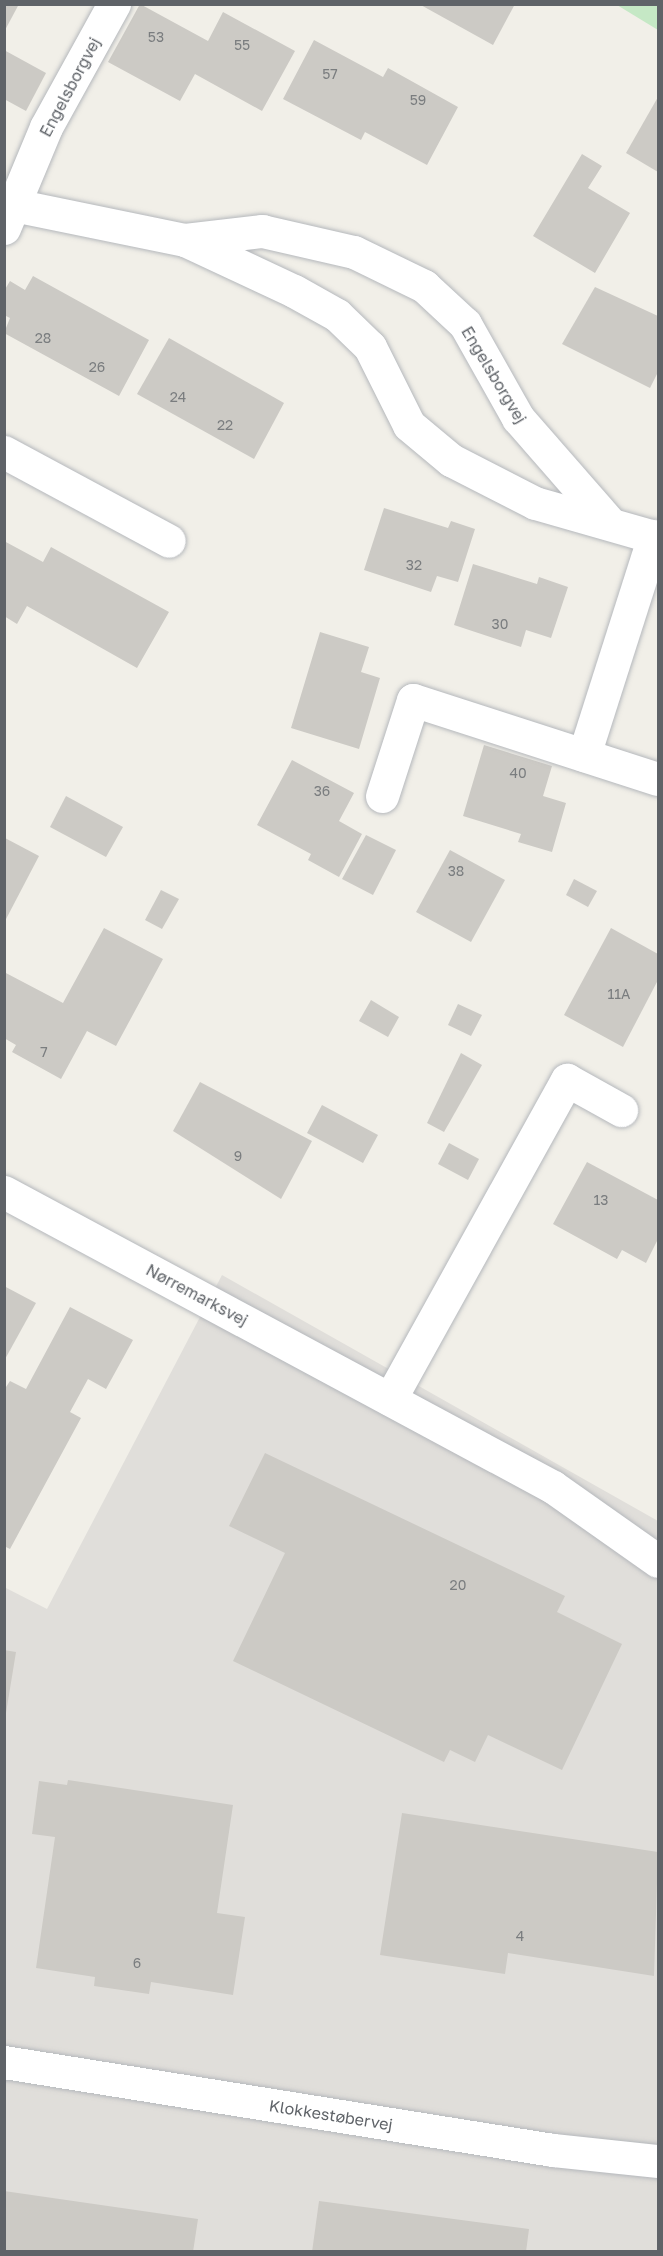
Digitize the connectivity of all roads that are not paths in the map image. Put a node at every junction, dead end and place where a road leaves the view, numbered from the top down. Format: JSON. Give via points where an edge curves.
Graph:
{"nodes":[{"id":1,"x":114,"y":4,"type":"edge"},
{"id":2,"x":9,"y":212,"type":"edge"},
{"id":3,"x":185,"y":240,"type":"junction"},
{"id":4,"x":4,"y":452,"type":"edge"},
{"id":5,"x":607,"y":520,"type":"junction"},
{"id":6,"x":656,"y":537,"type":"edge"},
{"id":7,"x":170,"y":540,"type":"dead end"},
{"id":8,"x":584,"y":755,"type":"junction"},
{"id":9,"x":658,"y":779,"type":"edge"},
{"id":10,"x":382,"y":796,"type":"dead end"},
{"id":11,"x":621,"y":1110,"type":"dead end"},
{"id":12,"x":4,"y":1192,"type":"edge"},
{"id":13,"x":390,"y":1399,"type":"junction"},
{"id":14,"x":658,"y":1562,"type":"edge"},
{"id":15,"x":4,"y":2062,"type":"edge"},
{"id":16,"x":658,"y":2161,"type":"edge"}],
"edges":[{"from":1,"to":2,"type":"street","name":"Engelsborgvej","via":[[46,127]]},
{"from":2,"to":3,"type":"street","name":"Engelsborgvej"},
{"from":3,"to":5,"type":"street","name":"Engelsborgvej","via":[[337,315],[370,347],[409,425],[451,460],[535,503]]},
{"from":3,"to":5,"type":"street","name":"Engelsborgvej","via":[[262,231],[354,252],[424,286],[465,324],[518,418]]},
{"from":4,"to":7,"type":"street"},
{"from":5,"to":6,"type":"street","name":"Engelsborgvej"},
{"from":6,"to":8,"type":"street","name":"Engelsborgvej"},
{"from":8,"to":9,"type":"street"},
{"from":8,"to":10,"type":"street","via":[[413,700]]},
{"from":11,"to":13,"type":"street","via":[[567,1080]]},
{"from":12,"to":13,"type":"street","name":"Nørremarksvej"},
{"from":13,"to":14,"type":"street","name":"Nørremarksvej","via":[[554,1487]]},
{"from":15,"to":16,"type":"street","name":"Klokkestøbervej","via":[[553,2150]]}]}
